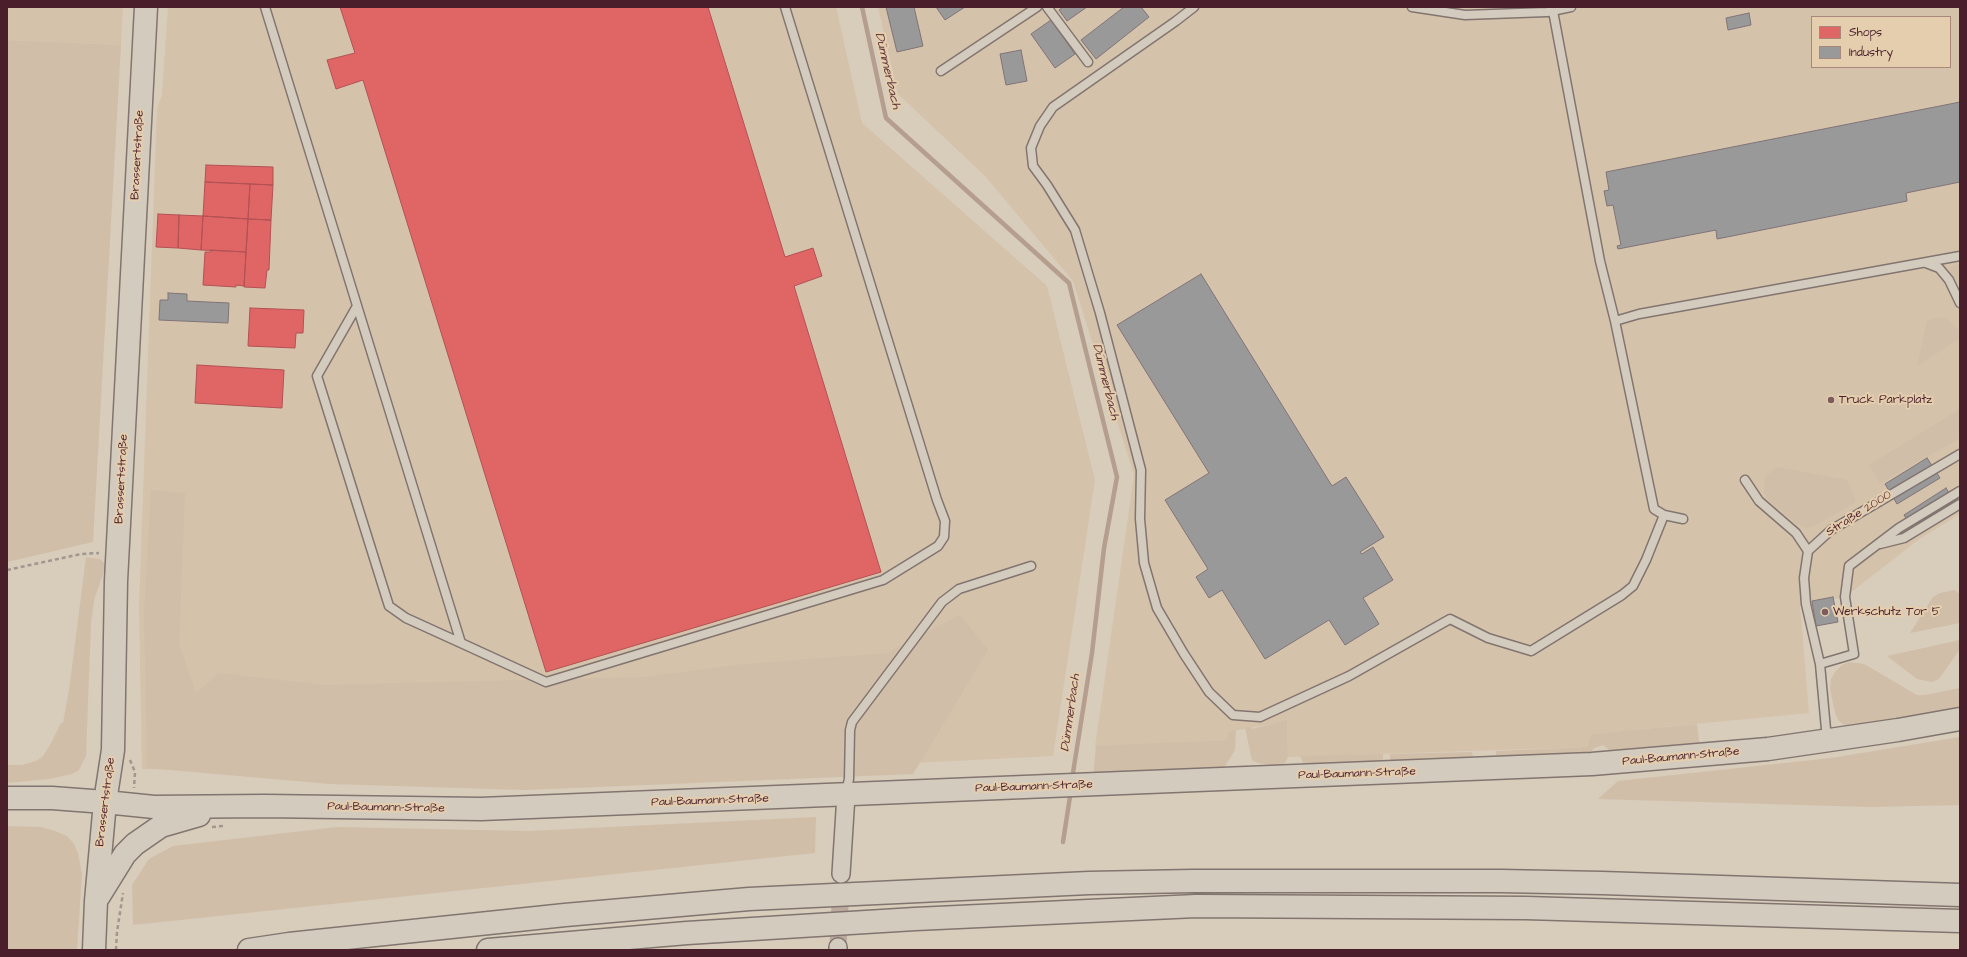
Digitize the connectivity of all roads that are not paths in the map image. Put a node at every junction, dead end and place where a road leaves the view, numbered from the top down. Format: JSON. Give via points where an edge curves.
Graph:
{"nodes":[{"id":1,"x":146,"y":7,"type":"edge"},
{"id":2,"x":265,"y":7,"type":"edge"},
{"id":3,"x":785,"y":7,"type":"edge"},
{"id":4,"x":1037,"y":7,"type":"edge"},
{"id":5,"x":1047,"y":7,"type":"edge"},
{"id":6,"x":1194,"y":7,"type":"edge"},
{"id":7,"x":1412,"y":7,"type":"edge"},
{"id":8,"x":1571,"y":7,"type":"edge"},
{"id":9,"x":1549,"y":10,"type":"edge"},
{"id":10,"x":1088,"y":62,"type":"dead end"},
{"id":11,"x":941,"y":71,"type":"dead end"},
{"id":12,"x":1960,"y":256,"type":"edge"},
{"id":13,"x":1924,"y":262,"type":"junction"},
{"id":14,"x":1960,"y":303,"type":"edge"},
{"id":15,"x":357,"y":306,"type":"junction"},
{"id":16,"x":1615,"y":321,"type":"junction"},
{"id":17,"x":1960,"y":454,"type":"edge"},
{"id":18,"x":1744,"y":480,"type":"dead end"},
{"id":19,"x":1960,"y":491,"type":"edge"},
{"id":20,"x":1960,"y":504,"type":"edge"},
{"id":21,"x":1664,"y":515,"type":"junction"},
{"id":22,"x":1683,"y":519,"type":"dead end"},
{"id":23,"x":1875,"y":545,"type":"junction"},
{"id":24,"x":1808,"y":551,"type":"junction"},
{"id":25,"x":1031,"y":566,"type":"dead end"},
{"id":26,"x":461,"y":643,"type":"junction"},
{"id":27,"x":1820,"y":664,"type":"junction"},
{"id":28,"x":1960,"y":719,"type":"edge"},
{"id":29,"x":1827,"y":741,"type":"junction"},
{"id":30,"x":846,"y":795,"type":"junction"},
{"id":31,"x":7,"y":798,"type":"edge"},
{"id":32,"x":105,"y":802,"type":"junction"},
{"id":33,"x":228,"y":806,"type":"junction"},
{"id":34,"x":841,"y":874,"type":"tunnel mouth"},
{"id":35,"x":1960,"y":895,"type":"edge"},
{"id":36,"x":96,"y":901,"type":"junction"},
{"id":37,"x":1960,"y":921,"type":"edge"},
{"id":38,"x":687,"y":933,"type":"junction"},
{"id":39,"x":94,"y":950,"type":"edge"},
{"id":40,"x":249,"y":950,"type":"edge"},
{"id":41,"x":488,"y":950,"type":"edge"},
{"id":42,"x":606,"y":950,"type":"edge"}],
"edges":[{"from":1,"to":32,"type":"main road","name":"Brassertstraße","via":[[118,552],[113,750]]},
{"from":2,"to":15,"type":"lane"},
{"from":3,"to":26,"type":"lane","via":[[945,521],[944,537],[938,546],[883,580],[546,682]]},
{"from":4,"to":11,"type":"lane"},
{"from":5,"to":10,"type":"lane"},
{"from":6,"to":21,"type":"lane","via":[[1053,107],[1040,126],[1031,148],[1033,166],[1075,230],[1100,312],[1141,470],[1140,519],[1144,563],[1157,608],[1209,692],[1233,715],[1260,717],[1350,676],[1450,619],[1488,638],[1531,651],[1633,586]]},
{"from":7,"to":9,"type":"lane","via":[[1465,15]]},
{"from":8,"to":9,"type":"lane"},
{"from":9,"to":16,"type":"lane","via":[[1600,261]]},
{"from":12,"to":13,"type":"lane"},
{"from":13,"to":14,"type":"lane","via":[[1939,268],[1949,280]]},
{"from":13,"to":16,"type":"lane","via":[[1639,314]]},
{"from":15,"to":26,"type":"lane"},
{"from":15,"to":26,"type":"lane","via":[[317,376],[389,606],[406,618]]},
{"from":16,"to":21,"type":"lane","via":[[1654,509]]},
{"from":17,"to":24,"type":"lane","name":"Straße 2000","via":[[1831,530]]},
{"from":18,"to":24,"type":"lane","via":[[1759,501],[1796,533]]},
{"from":19,"to":23,"type":"lane"},
{"from":20,"to":23,"type":"lane","via":[[1904,538]]},
{"from":21,"to":22,"type":"lane"},
{"from":23,"to":27,"type":"lane","via":[[1849,566],[1845,597],[1854,654]]},
{"from":24,"to":27,"type":"lane","via":[[1804,578],[1806,604]]},
{"from":25,"to":30,"type":"lane","via":[[959,589],[942,602],[852,722]]},
{"from":27,"to":29,"type":"lane"},
{"from":28,"to":29,"type":"main road","name":"Paul-Baumann-Straße"},
{"from":29,"to":30,"type":"main road","name":"Paul-Baumann-Straße","via":[[1725,754],[1625,762]]},
{"from":30,"to":33,"type":"main road","name":"Paul-Baumann-Straße","via":[[481,809]]},
{"from":30,"to":34,"type":"street"},
{"from":31,"to":32,"type":"main road","name":"Paul-Baumann-Straße"},
{"from":32,"to":33,"type":"main road","name":"Paul-Baumann-Straße","via":[[154,807]]},
{"from":32,"to":36,"type":"main road","name":"Brassertstraße"},
{"from":33,"to":36,"type":"main road","via":[[161,826],[149,833],[125,854]]},
{"from":35,"to":40,"type":"main road","via":[[1501,881],[1201,881],[1073,884],[741,900],[565,915]]},
{"from":36,"to":39,"type":"main road","name":"Brassertstraße"},
{"from":37,"to":38,"type":"main road","via":[[1526,908],[1196,906]]},
{"from":38,"to":41,"type":"main road"},
{"from":38,"to":42,"type":"main road"}]}
